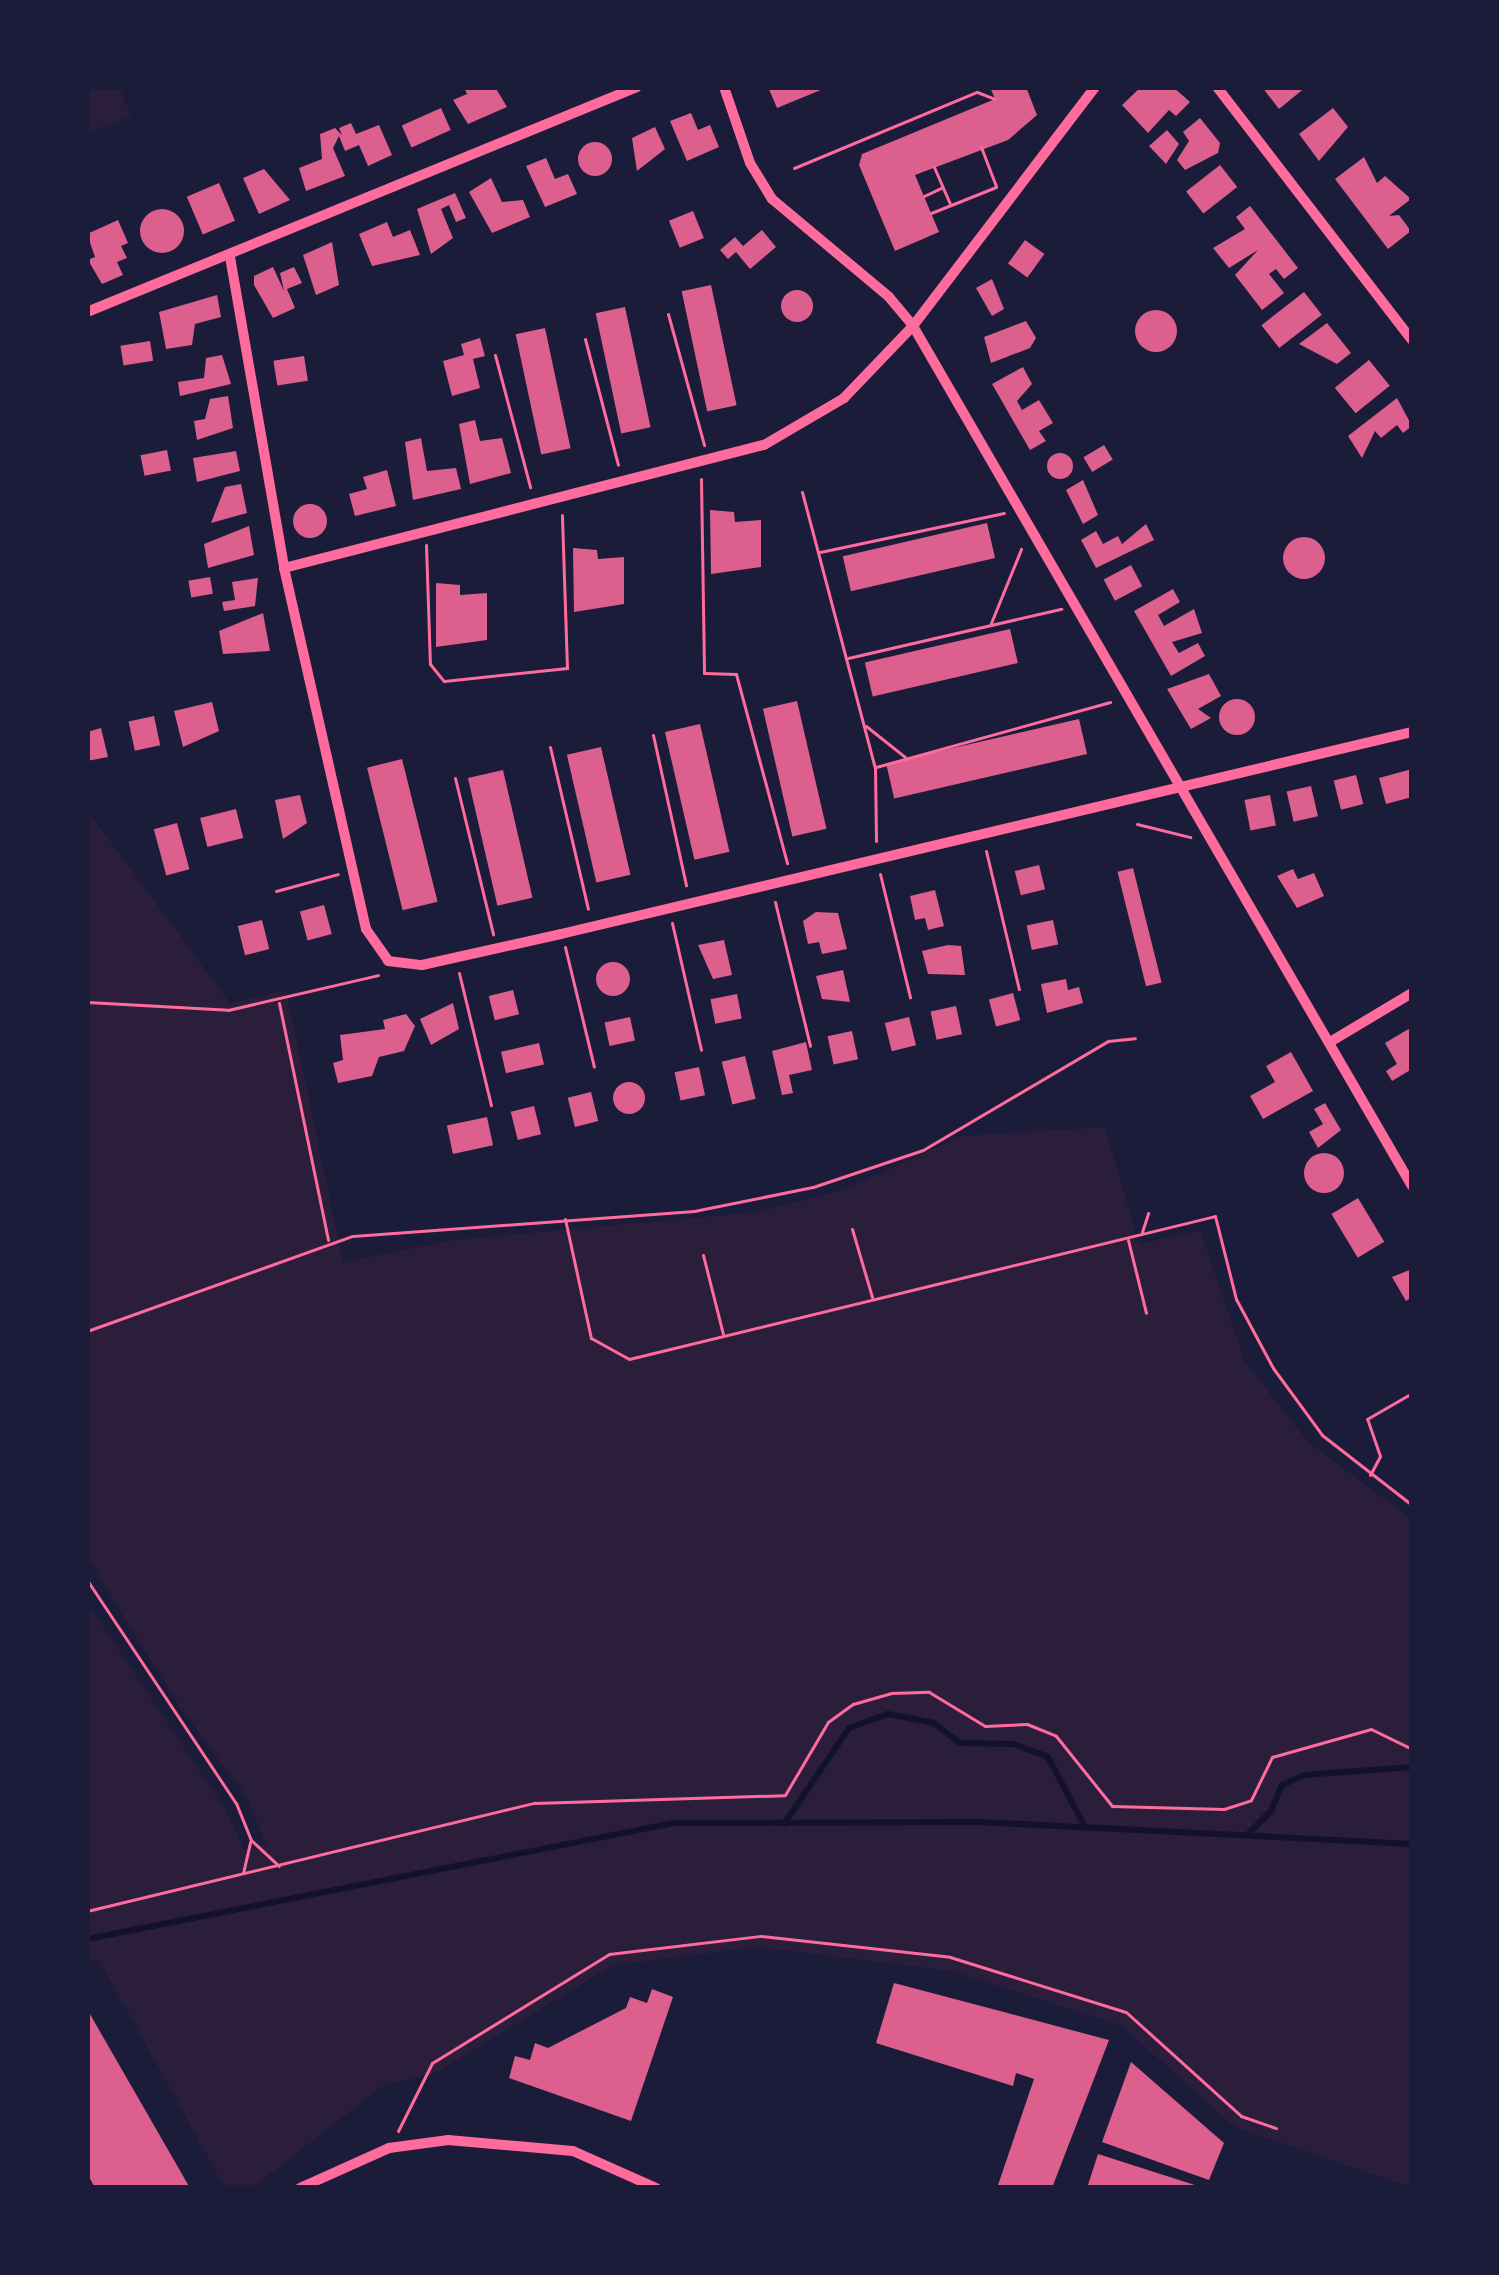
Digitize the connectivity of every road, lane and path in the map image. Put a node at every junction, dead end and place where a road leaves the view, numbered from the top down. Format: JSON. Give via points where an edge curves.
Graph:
{"nodes":[{"id":1,"x":638,"y":87,"type":"edge"},
{"id":2,"x":724,"y":87,"type":"edge"},
{"id":3,"x":1095,"y":87,"type":"edge"},
{"id":4,"x":1217,"y":87,"type":"edge"},
{"id":5,"x":994,"y":99,"type":"dead end"},
{"id":6,"x":954,"y":102,"type":"junction"},
{"id":7,"x":959,"y":114,"type":"dead end"},
{"id":8,"x":914,"y":118,"type":"junction"},
{"id":9,"x":888,"y":129,"type":"junction"},
{"id":10,"x":918,"y":130,"type":"dead end"},
{"id":11,"x":893,"y":141,"type":"dead end"},
{"id":12,"x":981,"y":147,"type":"dead end"},
{"id":13,"x":934,"y":167,"type":"dead end"},
{"id":14,"x":794,"y":168,"type":"dead end"},
{"id":15,"x":943,"y":188,"type":"junction"},
{"id":16,"x":996,"y":188,"type":"junction"},
{"id":17,"x":924,"y":196,"type":"dead end"},
{"id":18,"x":1010,"y":198,"type":"junction"},
{"id":19,"x":950,"y":206,"type":"junction"},
{"id":20,"x":931,"y":213,"type":"dead end"},
{"id":21,"x":230,"y":257,"type":"junction"},
{"id":22,"x":87,"y":312,"type":"edge"},
{"id":23,"x":668,"y":314,"type":"dead end"},
{"id":24,"x":913,"y":326,"type":"junction"},
{"id":25,"x":585,"y":339,"type":"dead end"},
{"id":26,"x":1412,"y":340,"type":"edge"},
{"id":27,"x":495,"y":355,"type":"dead end"},
{"id":28,"x":704,"y":460,"type":"junction"},
{"id":29,"x":622,"y":482,"type":"junction"},
{"id":30,"x":802,"y":492,"type":"dead end"},
{"id":31,"x":561,"y":497,"type":"junction"},
{"id":32,"x":535,"y":504,"type":"junction"},
{"id":33,"x":1020,"y":509,"type":"junction"},
{"id":34,"x":1030,"y":527,"type":"junction"},
{"id":35,"x":426,"y":532,"type":"junction"},
{"id":36,"x":818,"y":552,"type":"junction"},
{"id":37,"x":284,"y":568,"type":"junction"},
{"id":38,"x":1076,"y":605,"type":"junction"},
{"id":39,"x":990,"y":625,"type":"junction"},
{"id":40,"x":846,"y":658,"type":"junction"},
{"id":41,"x":1130,"y":697,"type":"junction"},
{"id":42,"x":864,"y":724,"type":"junction"},
{"id":43,"x":1412,"y":732,"type":"edge"},
{"id":44,"x":653,"y":735,"type":"dead end"},
{"id":45,"x":550,"y":747,"type":"dead end"},
{"id":46,"x":906,"y":759,"type":"junction"},
{"id":47,"x":875,"y":767,"type":"junction"},
{"id":48,"x":455,"y":778,"type":"dead end"},
{"id":49,"x":1181,"y":784,"type":"junction"},
{"id":50,"x":1137,"y":824,"type":"dead end"},
{"id":51,"x":983,"y":839,"type":"junction"},
{"id":52,"x":1215,"y":843,"type":"junction"},
{"id":53,"x":877,"y":863,"type":"junction"},
{"id":54,"x":353,"y":871,"type":"junction"},
{"id":55,"x":792,"y":882,"type":"junction"},
{"id":56,"x":772,"y":887,"type":"junction"},
{"id":57,"x":276,"y":891,"type":"dead end"},
{"id":58,"x":691,"y":905,"type":"junction"},
{"id":59,"x":669,"y":910,"type":"junction"},
{"id":60,"x":592,"y":927,"type":"junction"},
{"id":61,"x":561,"y":934,"type":"junction"},
{"id":62,"x":497,"y":948,"type":"junction"},
{"id":63,"x":456,"y":958,"type":"junction"},
{"id":64,"x":388,"y":961,"type":"junction"},
{"id":65,"x":1019,"y":989,"type":"dead end"},
{"id":66,"x":1412,"y":993,"type":"edge"},
{"id":67,"x":910,"y":997,"type":"dead end"},
{"id":68,"x":278,"y":1001,"type":"junction"},
{"id":69,"x":87,"y":1002,"type":"edge"},
{"id":70,"x":1135,"y":1038,"type":"dead end"},
{"id":71,"x":1330,"y":1042,"type":"junction"},
{"id":72,"x":810,"y":1046,"type":"dead end"},
{"id":73,"x":701,"y":1050,"type":"dead end"},
{"id":74,"x":594,"y":1067,"type":"dead end"},
{"id":75,"x":491,"y":1105,"type":"dead end"},
{"id":76,"x":1412,"y":1186,"type":"edge"},
{"id":77,"x":1148,"y":1213,"type":"dead end"},
{"id":78,"x":565,"y":1219,"type":"junction"},
{"id":79,"x":852,"y":1229,"type":"dead end"},
{"id":80,"x":1142,"y":1234,"type":"junction"},
{"id":81,"x":1127,"y":1239,"type":"junction"},
{"id":82,"x":328,"y":1242,"type":"junction"},
{"id":83,"x":704,"y":1255,"type":"dead end"},
{"id":84,"x":873,"y":1298,"type":"junction"},
{"id":85,"x":1146,"y":1313,"type":"dead end"},
{"id":86,"x":87,"y":1331,"type":"edge"},
{"id":87,"x":723,"y":1336,"type":"junction"},
{"id":88,"x":1412,"y":1393,"type":"edge"},
{"id":89,"x":1369,"y":1477,"type":"junction"},
{"id":90,"x":1412,"y":1505,"type":"edge"},
{"id":91,"x":87,"y":1580,"type":"edge"},
{"id":92,"x":1412,"y":1749,"type":"edge"},
{"id":93,"x":251,"y":1840,"type":"junction"},
{"id":94,"x":280,"y":1867,"type":"junction"},
{"id":95,"x":242,"y":1876,"type":"junction"},
{"id":96,"x":87,"y":1911,"type":"edge"},
{"id":97,"x":1276,"y":2128,"type":"dead end"},
{"id":98,"x":389,"y":2149,"type":"junction"},
{"id":99,"x":300,"y":2188,"type":"edge"},
{"id":100,"x":656,"y":2188,"type":"edge"}],
"edges":[{"from":1,"to":21,"type":"street"},
{"from":2,"to":24,"type":"street","via":[[763,187]]},
{"from":3,"to":18,"type":"street"},
{"from":4,"to":26,"type":"street"},
{"from":5,"to":6,"type":"path","via":[[977,92]]},
{"from":6,"to":7,"type":"path"},
{"from":6,"to":8,"type":"path"},
{"from":8,"to":9,"type":"path"},
{"from":8,"to":10,"type":"path"},
{"from":9,"to":11,"type":"path"},
{"from":9,"to":14,"type":"path"},
{"from":12,"to":16,"type":"path"},
{"from":13,"to":15,"type":"path"},
{"from":15,"to":17,"type":"path"},
{"from":15,"to":19,"type":"path"},
{"from":16,"to":18,"type":"path"},
{"from":16,"to":19,"type":"path"},
{"from":18,"to":24,"type":"street"},
{"from":19,"to":20,"type":"path"},
{"from":21,"to":22,"type":"street"},
{"from":21,"to":37,"type":"street"},
{"from":23,"to":28,"type":"path"},
{"from":24,"to":28,"type":"street","via":[[844,398],[764,445]]},
{"from":24,"to":33,"type":"street"},
{"from":25,"to":29,"type":"path"},
{"from":27,"to":32,"type":"path"},
{"from":28,"to":29,"type":"street"},
{"from":28,"to":55,"type":"path","via":[[704,673],[736,674]]},
{"from":29,"to":31,"type":"street"},
{"from":30,"to":36,"type":"path"},
{"from":31,"to":32,"type":"street"},
{"from":31,"to":35,"type":"path","via":[[567,668],[444,681],[430,664]]},
{"from":32,"to":35,"type":"street"},
{"from":33,"to":34,"type":"street"},
{"from":33,"to":36,"type":"path"},
{"from":34,"to":38,"type":"street"},
{"from":34,"to":39,"type":"path"},
{"from":35,"to":37,"type":"street"},
{"from":36,"to":40,"type":"path"},
{"from":37,"to":54,"type":"street"},
{"from":38,"to":39,"type":"path"},
{"from":38,"to":41,"type":"street"},
{"from":39,"to":40,"type":"path"},
{"from":40,"to":42,"type":"path"},
{"from":41,"to":46,"type":"path"},
{"from":41,"to":49,"type":"street"},
{"from":42,"to":46,"type":"path"},
{"from":42,"to":47,"type":"path"},
{"from":43,"to":49,"type":"street"},
{"from":44,"to":58,"type":"path"},
{"from":45,"to":60,"type":"path"},
{"from":46,"to":47,"type":"path"},
{"from":47,"to":53,"type":"path"},
{"from":48,"to":62,"type":"path"},
{"from":49,"to":51,"type":"street"},
{"from":49,"to":52,"type":"street"},
{"from":50,"to":52,"type":"path"},
{"from":51,"to":53,"type":"street"},
{"from":51,"to":65,"type":"path"},
{"from":52,"to":71,"type":"street"},
{"from":53,"to":55,"type":"street"},
{"from":53,"to":67,"type":"path"},
{"from":54,"to":57,"type":"path"},
{"from":54,"to":64,"type":"street","via":[[366,929]]},
{"from":55,"to":56,"type":"street"},
{"from":56,"to":58,"type":"street"},
{"from":56,"to":72,"type":"path"},
{"from":58,"to":59,"type":"street"},
{"from":59,"to":60,"type":"street"},
{"from":59,"to":73,"type":"path"},
{"from":60,"to":61,"type":"street"},
{"from":61,"to":62,"type":"street"},
{"from":61,"to":74,"type":"path"},
{"from":62,"to":63,"type":"street"},
{"from":63,"to":64,"type":"street"},
{"from":63,"to":75,"type":"path"},
{"from":64,"to":68,"type":"path","via":[[376,979]]},
{"from":66,"to":71,"type":"street"},
{"from":68,"to":69,"type":"path","via":[[229,1010]]},
{"from":68,"to":82,"type":"path"},
{"from":70,"to":78,"type":"path","via":[[1108,1041],[1007,1106],[873,1168],[723,1208]]},
{"from":71,"to":76,"type":"street"},
{"from":77,"to":80,"type":"path"},
{"from":78,"to":82,"type":"path"},
{"from":78,"to":87,"type":"path","via":[[592,1338],[629,1359]]},
{"from":79,"to":84,"type":"path"},
{"from":80,"to":81,"type":"path"},
{"from":80,"to":89,"type":"path","via":[[1215,1216],[1236,1299],[1273,1368],[1322,1436]]},
{"from":81,"to":84,"type":"path"},
{"from":81,"to":85,"type":"path"},
{"from":82,"to":86,"type":"path"},
{"from":83,"to":87,"type":"path"},
{"from":84,"to":87,"type":"path"},
{"from":88,"to":89,"type":"path","via":[[1367,1419],[1380,1456]]},
{"from":89,"to":90,"type":"path"},
{"from":91,"to":93,"type":"path","via":[[236,1803]]},
{"from":92,"to":94,"type":"path","via":[[1371,1729],[1272,1757],[1251,1800],[1224,1809],[1112,1806],[1056,1736],[1027,1724],[986,1726],[929,1692],[891,1693],[853,1703],[828,1722],[784,1795],[535,1803]]},
{"from":93,"to":94,"type":"path"},
{"from":93,"to":95,"type":"path"},
{"from":94,"to":95,"type":"path"},
{"from":95,"to":96,"type":"path"},
{"from":97,"to":98,"type":"path","via":[[1241,2116],[1126,2012],[950,1957],[761,1936],[609,1954],[432,2063]]},
{"from":98,"to":99,"type":"street"},
{"from":98,"to":100,"type":"street","via":[[448,2140],[573,2151]]}]}
